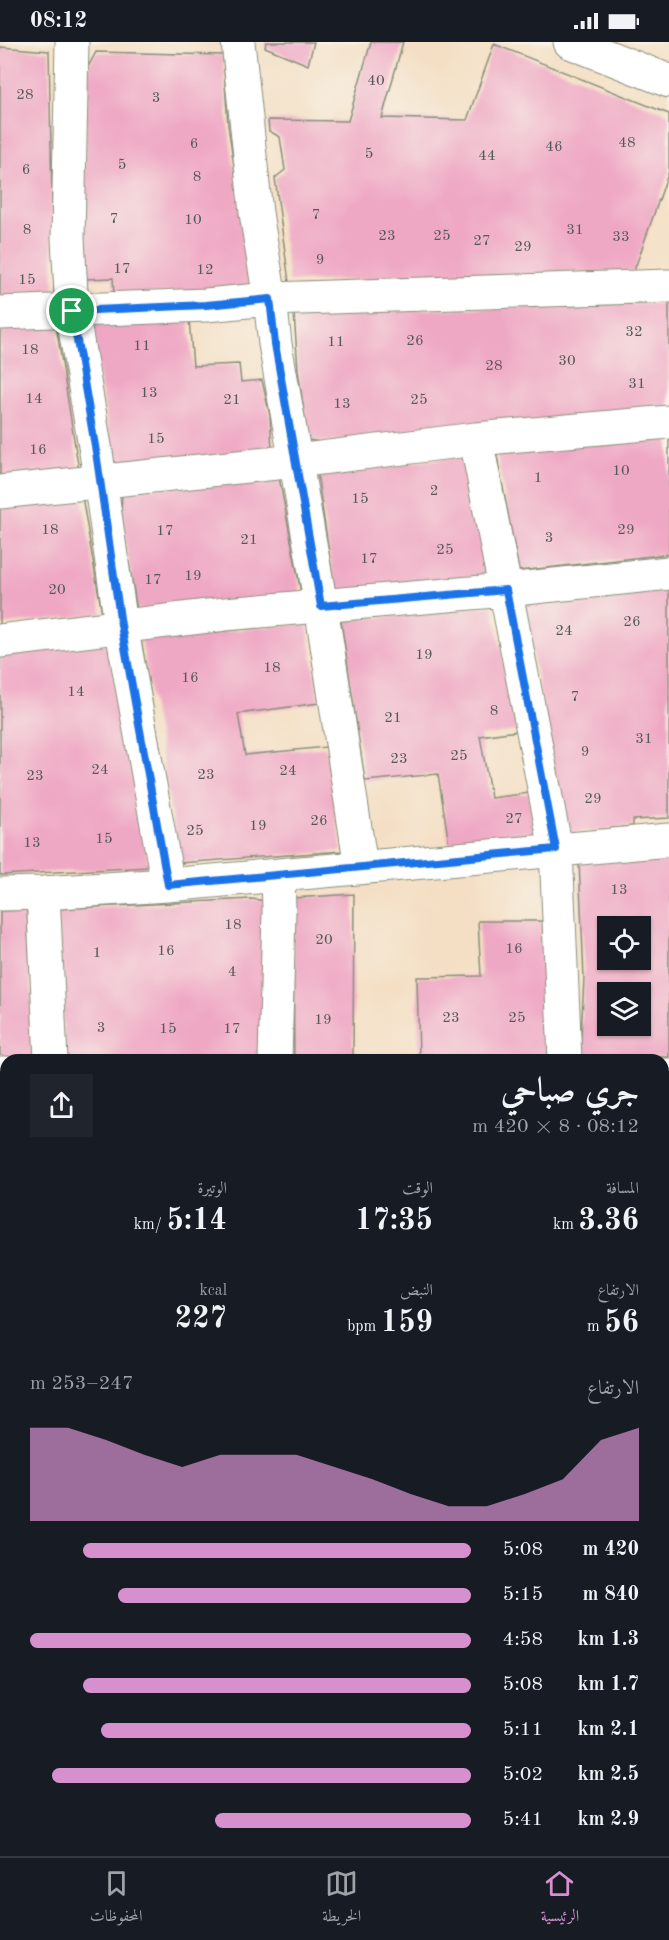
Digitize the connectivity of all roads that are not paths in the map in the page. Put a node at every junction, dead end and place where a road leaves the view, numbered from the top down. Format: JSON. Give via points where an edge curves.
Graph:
{"nodes":[{"id":1,"x":72,"y":42,"type":"edge"},
{"id":2,"x":230,"y":42,"type":"edge"},
{"id":3,"x":570,"y":42,"type":"edge"},
{"id":4,"x":669,"y":81,"type":"edge"},
{"id":5,"x":669,"y":286,"type":"edge"},
{"id":6,"x":270,"y":299,"type":"junction"},
{"id":7,"x":72,"y":311,"type":"junction"},
{"id":8,"x":0,"y":313,"type":"edge"},
{"id":9,"x":669,"y":423,"type":"edge"},
{"id":10,"x":476,"y":439,"type":"junction"},
{"id":11,"x":296,"y":460,"type":"junction"},
{"id":12,"x":100,"y":482,"type":"junction"},
{"id":13,"x":0,"y":492,"type":"edge"},
{"id":14,"x":669,"y":573,"type":"edge"},
{"id":15,"x":506,"y":590,"type":"junction"},
{"id":16,"x":321,"y":606,"type":"junction"},
{"id":17,"x":121,"y":625,"type":"junction"},
{"id":18,"x":0,"y":641,"type":"edge"},
{"id":19,"x":669,"y":840,"type":"edge"},
{"id":20,"x":556,"y":849,"type":"junction"},
{"id":21,"x":361,"y":867,"type":"junction"},
{"id":22,"x":278,"y":876,"type":"junction"},
{"id":23,"x":168,"y":885,"type":"junction"},
{"id":24,"x":43,"y":893,"type":"junction"},
{"id":25,"x":0,"y":894,"type":"edge"},
{"id":26,"x":51,"y":1054,"type":"edge"},
{"id":27,"x":275,"y":1054,"type":"edge"},
{"id":28,"x":565,"y":1054,"type":"edge"}],
"edges":[{"from":1,"to":7,"type":"street","via":[[68,238]]},
{"from":2,"to":6,"type":"street"},
{"from":3,"to":4,"type":"street"},
{"from":5,"to":6,"type":"street"},
{"from":6,"to":7,"type":"street"},
{"from":6,"to":11,"type":"street"},
{"from":7,"to":8,"type":"street"},
{"from":7,"to":12,"type":"street"},
{"from":9,"to":10,"type":"street"},
{"from":10,"to":11,"type":"street"},
{"from":10,"to":15,"type":"street"},
{"from":11,"to":12,"type":"street"},
{"from":11,"to":16,"type":"street"},
{"from":12,"to":13,"type":"street"},
{"from":12,"to":17,"type":"street"},
{"from":14,"to":15,"type":"street"},
{"from":15,"to":16,"type":"street"},
{"from":15,"to":20,"type":"street"},
{"from":16,"to":17,"type":"street"},
{"from":16,"to":21,"type":"street"},
{"from":17,"to":18,"type":"street"},
{"from":17,"to":23,"type":"street"},
{"from":19,"to":20,"type":"street"},
{"from":20,"to":21,"type":"street"},
{"from":20,"to":28,"type":"street"},
{"from":21,"to":22,"type":"street"},
{"from":22,"to":23,"type":"street"},
{"from":22,"to":27,"type":"street"},
{"from":23,"to":24,"type":"street"},
{"from":24,"to":25,"type":"street"},
{"from":24,"to":26,"type":"street"}]}
